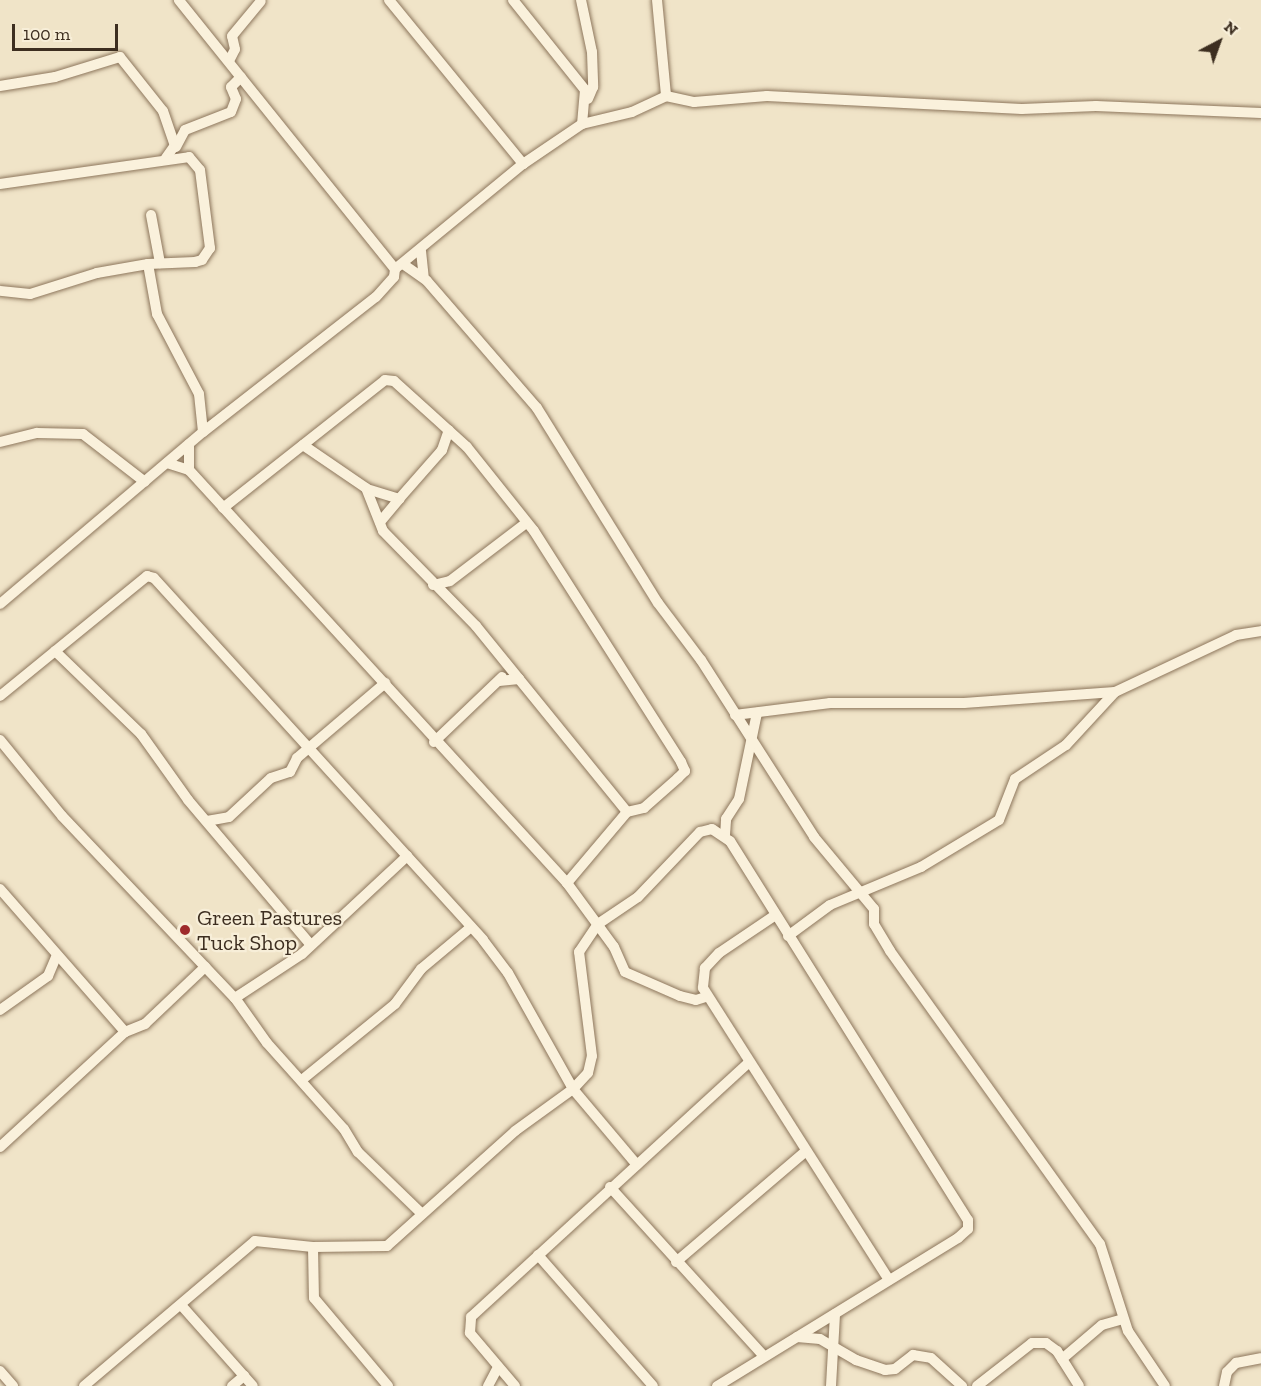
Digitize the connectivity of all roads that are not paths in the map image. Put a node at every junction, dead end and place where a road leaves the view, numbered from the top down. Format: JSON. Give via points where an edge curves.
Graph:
{"nodes":[{"id":1,"x":179,"y":0,"type":"edge"},
{"id":2,"x":261,"y":0,"type":"edge"},
{"id":3,"x":389,"y":0,"type":"edge"},
{"id":4,"x":513,"y":0,"type":"edge"},
{"id":5,"x":581,"y":0,"type":"edge"},
{"id":6,"x":657,"y":0,"type":"edge"},
{"id":7,"x":229,"y":61,"type":"junction"},
{"id":8,"x":241,"y":77,"type":"junction"},
{"id":9,"x":0,"y":86,"type":"edge"},
{"id":10,"x":666,"y":96,"type":"junction"},
{"id":11,"x":586,"y":102,"type":"junction"},
{"id":12,"x":1261,"y":113,"type":"edge"},
{"id":13,"x":582,"y":124,"type":"junction"},
{"id":14,"x":175,"y":145,"type":"junction"},
{"id":15,"x":184,"y":156,"type":"junction"},
{"id":16,"x":166,"y":158,"type":"junction"},
{"id":17,"x":522,"y":164,"type":"junction"},
{"id":18,"x":0,"y":184,"type":"edge"},
{"id":19,"x":151,"y":215,"type":"dead end"},
{"id":20,"x":421,"y":251,"type":"junction"},
{"id":21,"x":160,"y":263,"type":"junction"},
{"id":22,"x":148,"y":264,"type":"junction"},
{"id":23,"x":399,"y":266,"type":"junction"},
{"id":24,"x":424,"y":278,"type":"junction"},
{"id":25,"x":0,"y":291,"type":"edge"},
{"id":26,"x":449,"y":429,"type":"junction"},
{"id":27,"x":203,"y":432,"type":"junction"},
{"id":28,"x":0,"y":442,"type":"edge"},
{"id":29,"x":463,"y":443,"type":"junction"},
{"id":30,"x":189,"y":444,"type":"junction"},
{"id":31,"x":303,"y":445,"type":"junction"},
{"id":32,"x":445,"y":446,"type":"junction"},
{"id":33,"x":167,"y":464,"type":"junction"},
{"id":34,"x":189,"y":470,"type":"junction"},
{"id":35,"x":145,"y":482,"type":"junction"},
{"id":36,"x":366,"y":488,"type":"junction"},
{"id":37,"x":399,"y":499,"type":"junction"},
{"id":38,"x":223,"y":508,"type":"junction"},
{"id":39,"x":380,"y":522,"type":"junction"},
{"id":40,"x":526,"y":523,"type":"junction"},
{"id":41,"x":433,"y":585,"type":"junction"},
{"id":42,"x":0,"y":604,"type":"edge"},
{"id":43,"x":1261,"y":631,"type":"edge"},
{"id":44,"x":55,"y":651,"type":"junction"},
{"id":45,"x":505,"y":662,"type":"junction"},
{"id":46,"x":519,"y":679,"type":"junction"},
{"id":47,"x":499,"y":681,"type":"junction"},
{"id":48,"x":385,"y":683,"type":"junction"},
{"id":49,"x":1115,"y":692,"type":"junction"},
{"id":50,"x":0,"y":696,"type":"edge"},
{"id":51,"x":757,"y":713,"type":"junction"},
{"id":52,"x":735,"y":715,"type":"junction"},
{"id":53,"x":751,"y":738,"type":"junction"},
{"id":54,"x":0,"y":740,"type":"edge"},
{"id":55,"x":434,"y":742,"type":"junction"},
{"id":56,"x":309,"y":747,"type":"junction"},
{"id":57,"x":627,"y":812,"type":"junction"},
{"id":58,"x":726,"y":819,"type":"junction"},
{"id":59,"x":207,"y":821,"type":"junction"},
{"id":60,"x":712,"y":829,"type":"junction"},
{"id":61,"x":725,"y":835,"type":"junction"},
{"id":62,"x":407,"y":856,"type":"junction"},
{"id":63,"x":567,"y":884,"type":"junction"},
{"id":64,"x":0,"y":889,"type":"edge"},
{"id":65,"x":858,"y":894,"type":"junction"},
{"id":66,"x":774,"y":915,"type":"junction"},
{"id":67,"x":598,"y":924,"type":"junction"},
{"id":68,"x":471,"y":927,"type":"junction"},
{"id":69,"x":788,"y":936,"type":"junction"},
{"id":70,"x":310,"y":944,"type":"junction"},
{"id":71,"x":56,"y":957,"type":"junction"},
{"id":72,"x":205,"y":967,"type":"junction"},
{"id":73,"x":706,"y":997,"type":"junction"},
{"id":74,"x":235,"y":998,"type":"junction"},
{"id":75,"x":0,"y":1010,"type":"edge"},
{"id":76,"x":125,"y":1032,"type":"junction"},
{"id":77,"x":748,"y":1063,"type":"junction"},
{"id":78,"x":303,"y":1079,"type":"junction"},
{"id":79,"x":573,"y":1089,"type":"junction"},
{"id":80,"x":0,"y":1147,"type":"edge"},
{"id":81,"x":805,"y":1152,"type":"junction"},
{"id":82,"x":637,"y":1165,"type":"junction"},
{"id":83,"x":610,"y":1188,"type":"junction"},
{"id":84,"x":422,"y":1214,"type":"junction"},
{"id":85,"x":313,"y":1247,"type":"junction"},
{"id":86,"x":538,"y":1255,"type":"junction"},
{"id":87,"x":676,"y":1262,"type":"junction"},
{"id":88,"x":889,"y":1280,"type":"junction"},
{"id":89,"x":181,"y":1305,"type":"junction"},
{"id":90,"x":835,"y":1314,"type":"junction"},
{"id":91,"x":1123,"y":1319,"type":"junction"},
{"id":92,"x":797,"y":1337,"type":"junction"},
{"id":93,"x":833,"y":1345,"type":"junction"},
{"id":94,"x":764,"y":1356,"type":"junction"},
{"id":95,"x":1261,"y":1358,"type":"edge"},
{"id":96,"x":1062,"y":1359,"type":"junction"},
{"id":97,"x":498,"y":1367,"type":"junction"},
{"id":98,"x":0,"y":1371,"type":"edge"},
{"id":99,"x":244,"y":1376,"type":"junction"},
{"id":100,"x":13,"y":1386,"type":"edge"},
{"id":101,"x":84,"y":1386,"type":"edge"},
{"id":102,"x":232,"y":1386,"type":"edge"},
{"id":103,"x":252,"y":1386,"type":"edge"},
{"id":104,"x":388,"y":1386,"type":"edge"},
{"id":105,"x":488,"y":1386,"type":"edge"},
{"id":106,"x":515,"y":1386,"type":"edge"},
{"id":107,"x":653,"y":1386,"type":"edge"},
{"id":108,"x":717,"y":1386,"type":"edge"},
{"id":109,"x":831,"y":1386,"type":"edge"},
{"id":110,"x":962,"y":1386,"type":"edge"},
{"id":111,"x":977,"y":1386,"type":"edge"},
{"id":112,"x":1079,"y":1386,"type":"edge"},
{"id":113,"x":1165,"y":1386,"type":"edge"},
{"id":114,"x":1224,"y":1386,"type":"edge"}],
"edges":[{"from":1,"to":7,"type":"street"},
{"from":2,"to":7,"type":"street","via":[[232,36],[235,49]]},
{"from":3,"to":17,"type":"street"},
{"from":4,"to":11,"type":"street","via":[[573,73],[585,90]]},
{"from":5,"to":11,"type":"street","via":[[593,76]]},
{"from":6,"to":10,"type":"street"},
{"from":7,"to":8,"type":"street"},
{"from":8,"to":14,"type":"street","via":[[231,87],[236,99],[231,112],[185,130]]},
{"from":8,"to":23,"type":"street"},
{"from":9,"to":14,"type":"street","via":[[55,77],[120,57],[157,99]]},
{"from":10,"to":12,"type":"street","via":[[694,102],[767,96],[1022,109],[1096,106]]},
{"from":10,"to":13,"type":"street","via":[[632,112]]},
{"from":11,"to":13,"type":"street"},
{"from":13,"to":17,"type":"street"},
{"from":14,"to":15,"type":"street"},
{"from":14,"to":16,"type":"street"},
{"from":15,"to":16,"type":"street"},
{"from":15,"to":21,"type":"street","via":[[194,158],[200,170],[210,248],[202,260]]},
{"from":16,"to":18,"type":"street"},
{"from":17,"to":20,"type":"street"},
{"from":19,"to":21,"type":"street"},
{"from":20,"to":23,"type":"street"},
{"from":20,"to":24,"type":"street"},
{"from":21,"to":22,"type":"street"},
{"from":22,"to":25,"type":"street","via":[[30,294]]},
{"from":22,"to":27,"type":"street","via":[[157,314],[199,394]]},
{"from":23,"to":24,"type":"street"},
{"from":23,"to":27,"type":"street","via":[[376,297]]},
{"from":24,"to":52,"type":"street","via":[[537,408],[658,603]]},
{"from":26,"to":29,"type":"street"},
{"from":26,"to":31,"type":"street","via":[[394,381],[385,381]]},
{"from":26,"to":32,"type":"street"},
{"from":27,"to":30,"type":"street"},
{"from":28,"to":35,"type":"street","via":[[37,433],[83,434]]},
{"from":29,"to":32,"type":"street"},
{"from":29,"to":40,"type":"street"},
{"from":30,"to":33,"type":"street"},
{"from":30,"to":34,"type":"street"},
{"from":31,"to":36,"type":"street"},
{"from":31,"to":38,"type":"street"},
{"from":32,"to":37,"type":"street"},
{"from":33,"to":34,"type":"street"},
{"from":33,"to":35,"type":"street"},
{"from":34,"to":38,"type":"street"},
{"from":35,"to":42,"type":"street"},
{"from":36,"to":37,"type":"street"},
{"from":36,"to":39,"type":"street"},
{"from":37,"to":39,"type":"street"},
{"from":38,"to":48,"type":"street"},
{"from":39,"to":41,"type":"street"},
{"from":40,"to":41,"type":"street","via":[[450,581]]},
{"from":40,"to":57,"type":"street","via":[[685,771],[644,808]]},
{"from":41,"to":45,"type":"street"},
{"from":43,"to":49,"type":"street","via":[[1236,635]]},
{"from":44,"to":50,"type":"street"},
{"from":44,"to":56,"type":"street","via":[[147,576],[154,578]]},
{"from":44,"to":59,"type":"street","via":[[134,726]]},
{"from":45,"to":46,"type":"street"},
{"from":45,"to":47,"type":"street"},
{"from":46,"to":47,"type":"street"},
{"from":46,"to":57,"type":"street"},
{"from":47,"to":55,"type":"street"},
{"from":48,"to":55,"type":"street"},
{"from":48,"to":56,"type":"street"},
{"from":49,"to":51,"type":"street","via":[[964,703],[830,703]]},
{"from":49,"to":65,"type":"street","via":[[1066,745],[1015,779],[999,820],[921,867]]},
{"from":51,"to":52,"type":"street"},
{"from":51,"to":53,"type":"street"},
{"from":52,"to":53,"type":"street"},
{"from":53,"to":58,"type":"street","via":[[740,799]]},
{"from":53,"to":65,"type":"street","via":[[814,837]]},
{"from":54,"to":72,"type":"street","via":[[62,816]]},
{"from":55,"to":63,"type":"street"},
{"from":56,"to":59,"type":"street","via":[[290,772],[271,778],[228,816]]},
{"from":56,"to":62,"type":"street"},
{"from":57,"to":63,"type":"street"},
{"from":58,"to":60,"type":"street"},
{"from":58,"to":61,"type":"street"},
{"from":59,"to":70,"type":"street"},
{"from":60,"to":61,"type":"street"},
{"from":60,"to":67,"type":"street","via":[[700,832],[638,897]]},
{"from":61,"to":66,"type":"street"},
{"from":62,"to":68,"type":"street"},
{"from":62,"to":70,"type":"street"},
{"from":63,"to":67,"type":"street"},
{"from":64,"to":71,"type":"street"},
{"from":65,"to":69,"type":"street","via":[[830,905]]},
{"from":65,"to":91,"type":"street","via":[[874,909],[873,924],[967,1056],[994,1102],[1100,1244]]},
{"from":66,"to":69,"type":"street"},
{"from":66,"to":73,"type":"street","via":[[719,953],[705,968]]},
{"from":67,"to":73,"type":"street","via":[[625,972],[680,996],[696,1000]]},
{"from":67,"to":79,"type":"street","via":[[579,952],[592,1056],[588,1073]]},
{"from":68,"to":78,"type":"street","via":[[421,969],[395,1004]]},
{"from":68,"to":79,"type":"street","via":[[508,973]]},
{"from":69,"to":88,"type":"street","via":[[968,1220],[968,1229],[958,1238]]},
{"from":70,"to":74,"type":"street"},
{"from":71,"to":75,"type":"street","via":[[48,976]]},
{"from":71,"to":76,"type":"street","via":[[106,1005]]},
{"from":72,"to":74,"type":"street"},
{"from":72,"to":76,"type":"street","via":[[145,1024]]},
{"from":73,"to":77,"type":"street"},
{"from":74,"to":78,"type":"street","via":[[267,1043]]},
{"from":76,"to":80,"type":"street"},
{"from":77,"to":81,"type":"street"},
{"from":77,"to":82,"type":"street"},
{"from":78,"to":84,"type":"street","via":[[358,1152]]},
{"from":79,"to":82,"type":"street"},
{"from":79,"to":84,"type":"street","via":[[515,1131]]},
{"from":81,"to":87,"type":"street"},
{"from":81,"to":88,"type":"street"},
{"from":82,"to":83,"type":"street"},
{"from":83,"to":86,"type":"street"},
{"from":83,"to":87,"type":"street"},
{"from":84,"to":85,"type":"street","via":[[387,1246]]},
{"from":85,"to":89,"type":"street","via":[[255,1241]]},
{"from":85,"to":104,"type":"street","via":[[314,1298]]},
{"from":86,"to":97,"type":"street","via":[[470,1321],[470,1333]]},
{"from":86,"to":107,"type":"street"},
{"from":87,"to":94,"type":"street"},
{"from":88,"to":90,"type":"street"},
{"from":89,"to":99,"type":"street"},
{"from":89,"to":101,"type":"street"},
{"from":90,"to":92,"type":"street"},
{"from":90,"to":93,"type":"street"},
{"from":91,"to":96,"type":"street","via":[[1102,1325]]},
{"from":91,"to":113,"type":"street"},
{"from":92,"to":93,"type":"street"},
{"from":92,"to":94,"type":"street"},
{"from":93,"to":109,"type":"street"},
{"from":93,"to":110,"type":"street","via":[[856,1360],[885,1370],[895,1369],[913,1355],[931,1358]]},
{"from":94,"to":108,"type":"street"},
{"from":95,"to":114,"type":"street","via":[[1236,1363],[1227,1372]]},
{"from":96,"to":111,"type":"street","via":[[1046,1343],[1032,1343]]},
{"from":96,"to":112,"type":"street"},
{"from":97,"to":105,"type":"street"},
{"from":97,"to":106,"type":"street"},
{"from":98,"to":100,"type":"street"},
{"from":99,"to":102,"type":"street"},
{"from":99,"to":103,"type":"street"}]}
